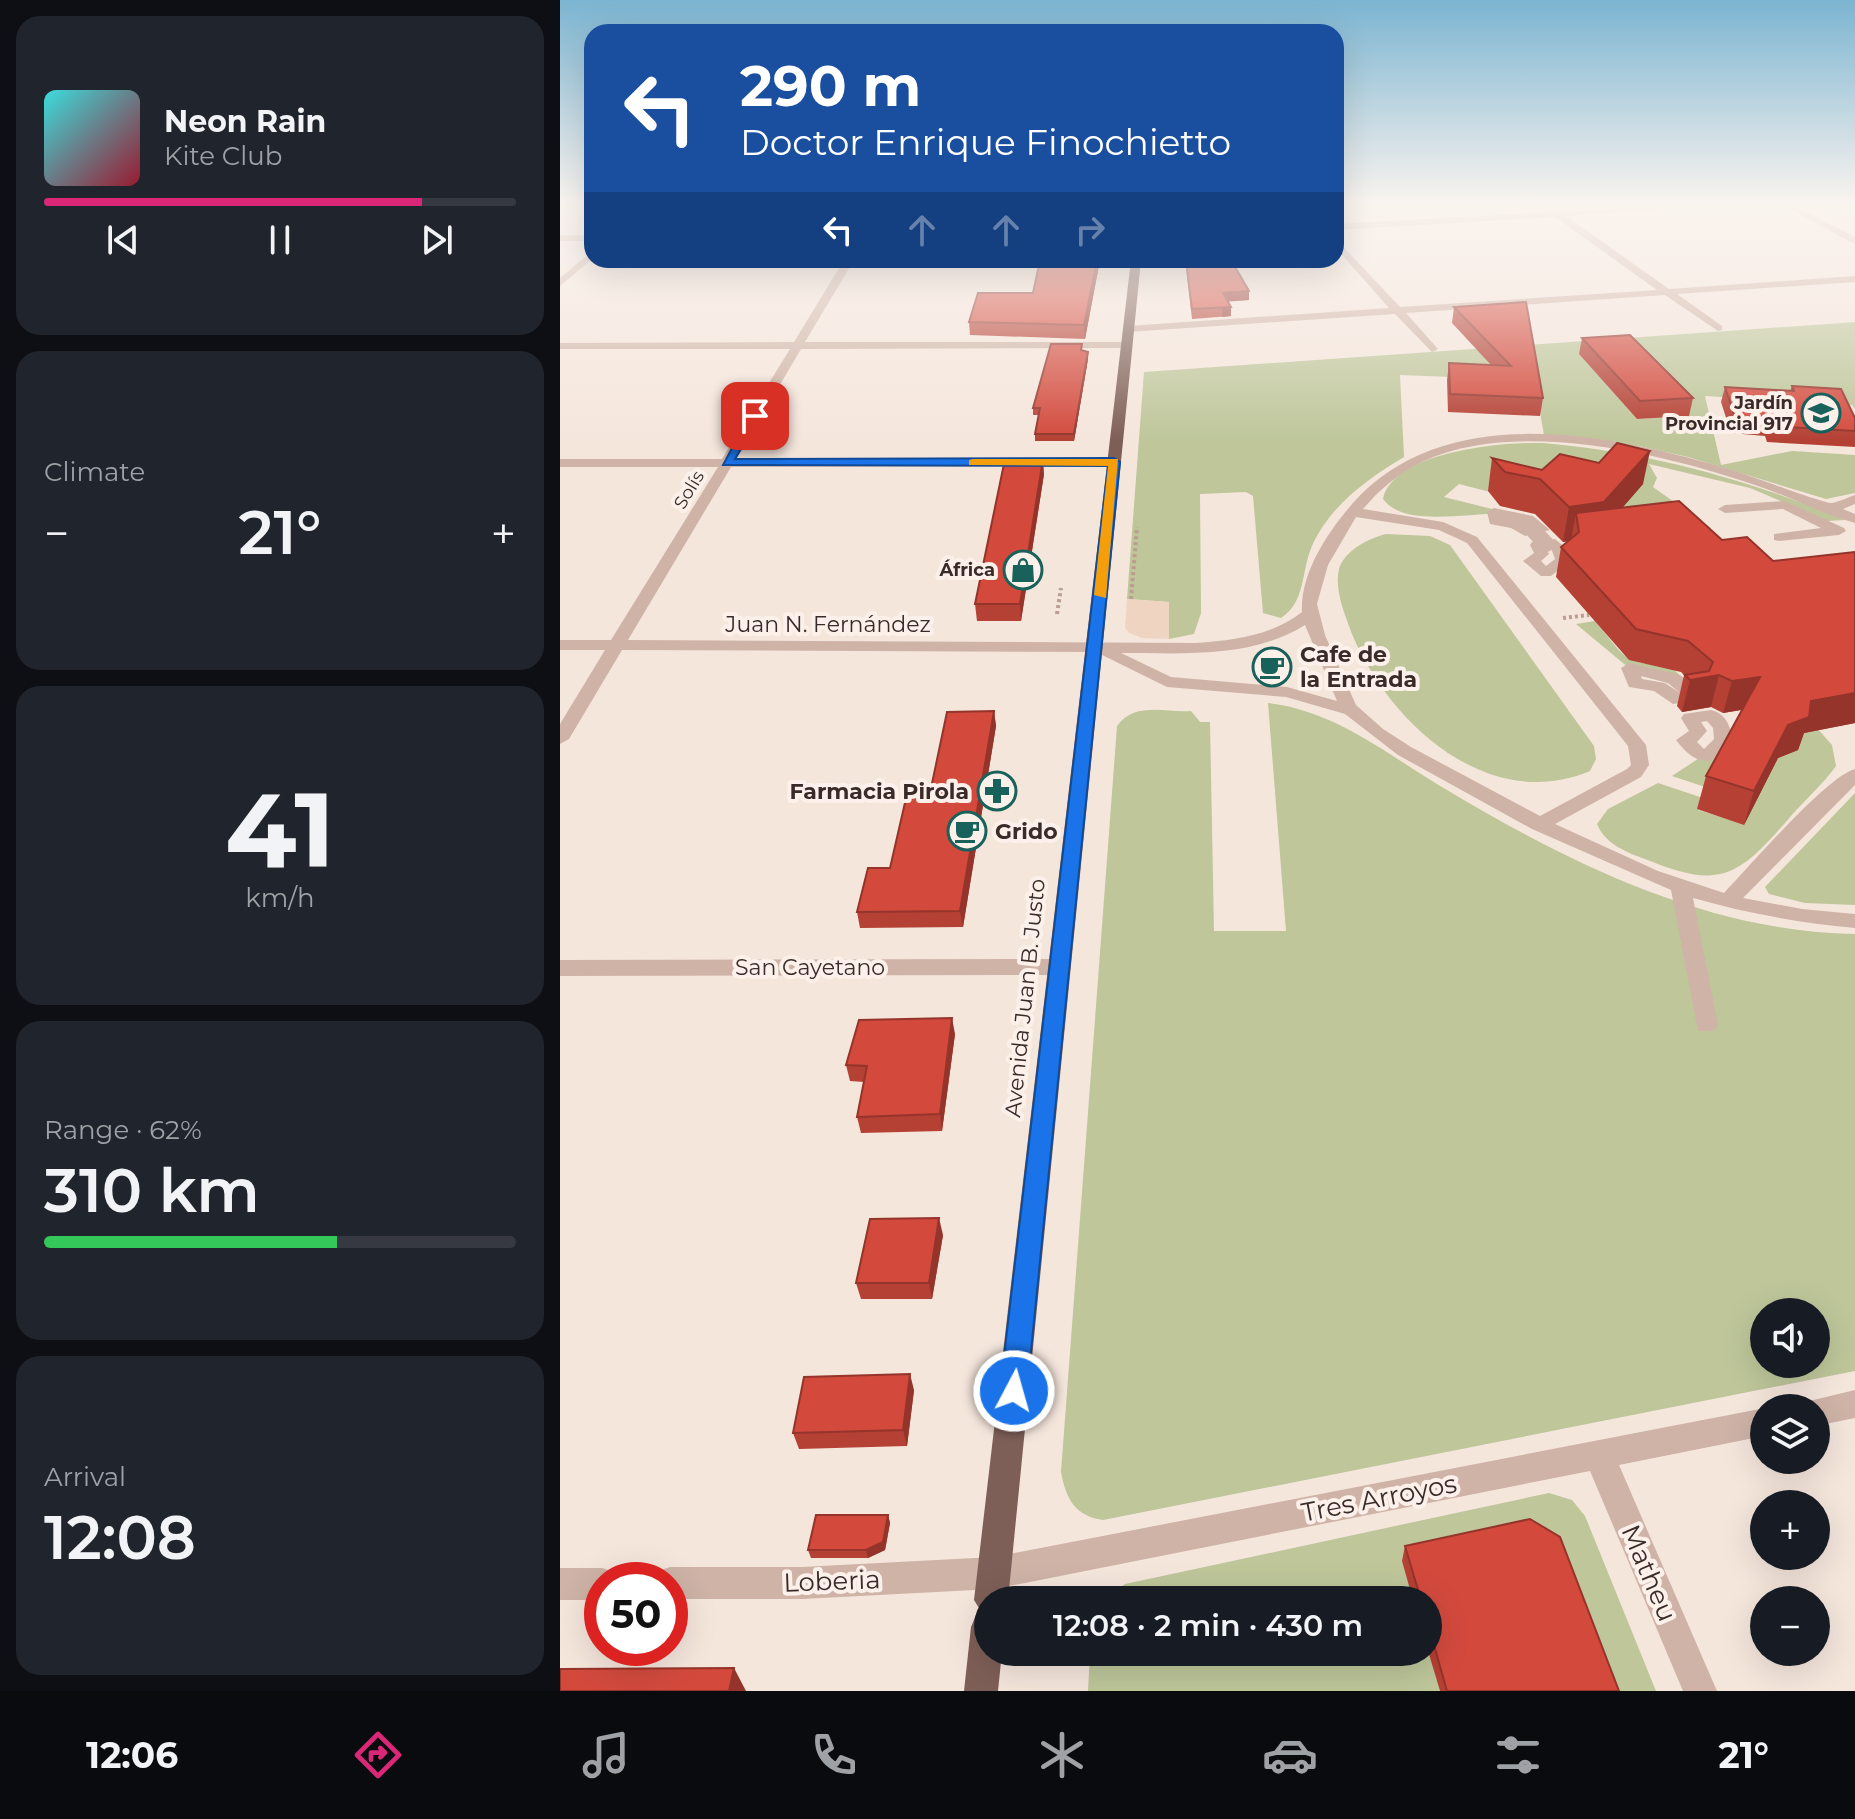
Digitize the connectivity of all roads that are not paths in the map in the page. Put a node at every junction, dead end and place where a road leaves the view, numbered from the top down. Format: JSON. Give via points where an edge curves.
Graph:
{"nodes":[{"id":1,"x":835,"y":284,"type":"edge"},
{"id":2,"x":1133,"y":284,"type":"edge"},
{"id":3,"x":1374,"y":284,"type":"edge"},
{"id":4,"x":1656,"y":284,"type":"edge"},
{"id":5,"x":1784,"y":284,"type":"edge"},
{"id":6,"x":1667,"y":292,"type":"junction"},
{"id":7,"x":1398,"y":311,"type":"junction"},
{"id":8,"x":1718,"y":328,"type":"dead end"},
{"id":9,"x":1128,"y":329,"type":"junction"},
{"id":10,"x":1126,"y":345,"type":"junction"},
{"id":11,"x":560,"y":346,"type":"edge"},
{"id":12,"x":797,"y":346,"type":"junction"},
{"id":13,"x":1432,"y":349,"type":"dead end"},
{"id":14,"x":1114,"y":462,"type":"junction"},
{"id":15,"x":560,"y":463,"type":"edge"},
{"id":16,"x":727,"y":463,"type":"junction"},
{"id":17,"x":1855,"y":499,"type":"edge"},
{"id":18,"x":1832,"y":508,"type":"junction"},
{"id":19,"x":1725,"y":509,"type":"dead end"},
{"id":20,"x":1353,"y":512,"type":"junction"},
{"id":21,"x":1495,"y":516,"type":"dead end"},
{"id":22,"x":1855,"y":519,"type":"edge"},
{"id":23,"x":1855,"y":530,"type":"edge"},
{"id":24,"x":1838,"y":531,"type":"junction"},
{"id":25,"x":1779,"y":537,"type":"dead end"},
{"id":26,"x":1538,"y":567,"type":"dead end"},
{"id":27,"x":1310,"y":613,"type":"junction"},
{"id":28,"x":560,"y":645,"type":"edge"},
{"id":29,"x":617,"y":645,"type":"junction"},
{"id":30,"x":1095,"y":647,"type":"junction"},
{"id":31,"x":1196,"y":648,"type":"junction"},
{"id":32,"x":1632,"y":675,"type":"dead end"},
{"id":33,"x":1196,"y":686,"type":"junction"},
{"id":34,"x":1350,"y":710,"type":"junction"},
{"id":35,"x":560,"y":739,"type":"edge"},
{"id":36,"x":1694,"y":748,"type":"dead end"},
{"id":37,"x":1855,"y":775,"type":"edge"},
{"id":38,"x":1539,"y":825,"type":"junction"},
{"id":39,"x":1681,"y":889,"type":"junction"},
{"id":40,"x":1727,"y":902,"type":"junction"},
{"id":41,"x":1855,"y":921,"type":"edge"},
{"id":42,"x":1060,"y":967,"type":"junction"},
{"id":43,"x":560,"y":968,"type":"edge"},
{"id":44,"x":1706,"y":1025,"type":"dead end"},
{"id":45,"x":1855,"y":1404,"type":"edge"},
{"id":46,"x":1830,"y":1409,"type":"edge"},
{"id":47,"x":1750,"y":1425,"type":"edge"},
{"id":48,"x":1599,"y":1455,"type":"junction"},
{"id":49,"x":688,"y":1583,"type":"edge"},
{"id":50,"x":560,"y":1584,"type":"edge"},
{"id":51,"x":584,"y":1584,"type":"edge"},
{"id":52,"x":992,"y":1586,"type":"edge"},
{"id":53,"x":997,"y":1586,"type":"edge"},
{"id":54,"x":974,"y":1587,"type":"edge"},
{"id":55,"x":984,"y":1666,"type":"edge"},
{"id":56,"x":981,"y":1691,"type":"edge"},
{"id":57,"x":1700,"y":1691,"type":"edge"}],
"edges":[{"from":1,"to":12,"type":"street","name":"Solís"},
{"from":2,"to":9,"type":"main road","name":"Avenida Juan B. Justo"},
{"from":3,"to":7,"type":"street"},
{"from":4,"to":6,"type":"street"},
{"from":5,"to":6,"type":"street"},
{"from":6,"to":7,"type":"street"},
{"from":6,"to":8,"type":"street"},
{"from":7,"to":9,"type":"street"},
{"from":7,"to":13,"type":"street"},
{"from":9,"to":10,"type":"main road","name":"Avenida Juan B. Justo"},
{"from":10,"to":12,"type":"street"},
{"from":10,"to":14,"type":"main road","name":"Avenida Juan B. Justo"},
{"from":11,"to":12,"type":"street"},
{"from":12,"to":16,"type":"street","name":"Solís"},
{"from":14,"to":16,"type":"street"},
{"from":14,"to":30,"type":"main road","name":"Avenida Juan B. Justo"},
{"from":15,"to":16,"type":"street"},
{"from":16,"to":29,"type":"street","name":"Solís"},
{"from":17,"to":18,"type":"street"},
{"from":18,"to":20,"type":"street","via":[[1756,481],[1658,456],[1522,439],[1473,442],[1425,455],[1378,482]]},
{"from":18,"to":22,"type":"street"},
{"from":19,"to":24,"type":"street","via":[[1785,505]]},
{"from":20,"to":27,"type":"street","via":[[1323,556]]},
{"from":20,"to":38,"type":"street","via":[[1443,526],[1472,540],[1637,745],[1641,755],[1634,773]]},
{"from":21,"to":26,"type":"street","bridge":true,"via":[[1519,520],[1546,544],[1537,545],[1542,554],[1531,561]]},
{"from":23,"to":24,"type":"street"},
{"from":24,"to":25,"type":"street"},
{"from":27,"to":31,"type":"street","name":"Juan N. Fernández","via":[[1290,628],[1257,639]]},
{"from":27,"to":34,"type":"street"},
{"from":28,"to":29,"type":"street","name":"Juan N. Fernández"},
{"from":29,"to":30,"type":"street","name":"Juan N. Fernández"},
{"from":29,"to":35,"type":"street","name":"Solís"},
{"from":30,"to":31,"type":"street","name":"Juan N. Fernández"},
{"from":30,"to":33,"type":"street","via":[[1167,682]]},
{"from":30,"to":42,"type":"main road","name":"Avenida Juan B. Justo"},
{"from":31,"to":33,"type":"street"},
{"from":32,"to":36,"type":"street","via":[[1635,683],[1659,687],[1673,699],[1684,697],[1702,716],[1710,734]]},
{"from":33,"to":34,"type":"street","via":[[1287,692]]},
{"from":34,"to":38,"type":"street","via":[[1385,736]]},
{"from":37,"to":40,"type":"street"},
{"from":38,"to":39,"type":"street"},
{"from":39,"to":40,"type":"street"},
{"from":39,"to":44,"type":"street"},
{"from":40,"to":41,"type":"street"},
{"from":42,"to":43,"type":"street","name":"San Cayetano"},
{"from":42,"to":52,"type":"main road","name":"Avenida Juan B. Justo"},
{"from":45,"to":46,"type":"street"},
{"from":47,"to":48,"type":"street","name":"Tres Arroyos"},
{"from":48,"to":53,"type":"street","name":"Tres Arroyos"},
{"from":48,"to":57,"type":"street","name":"Matheu"},
{"from":49,"to":54,"type":"street","name":"Loberia"},
{"from":50,"to":51,"type":"street"},
{"from":55,"to":56,"type":"main road"}]}
